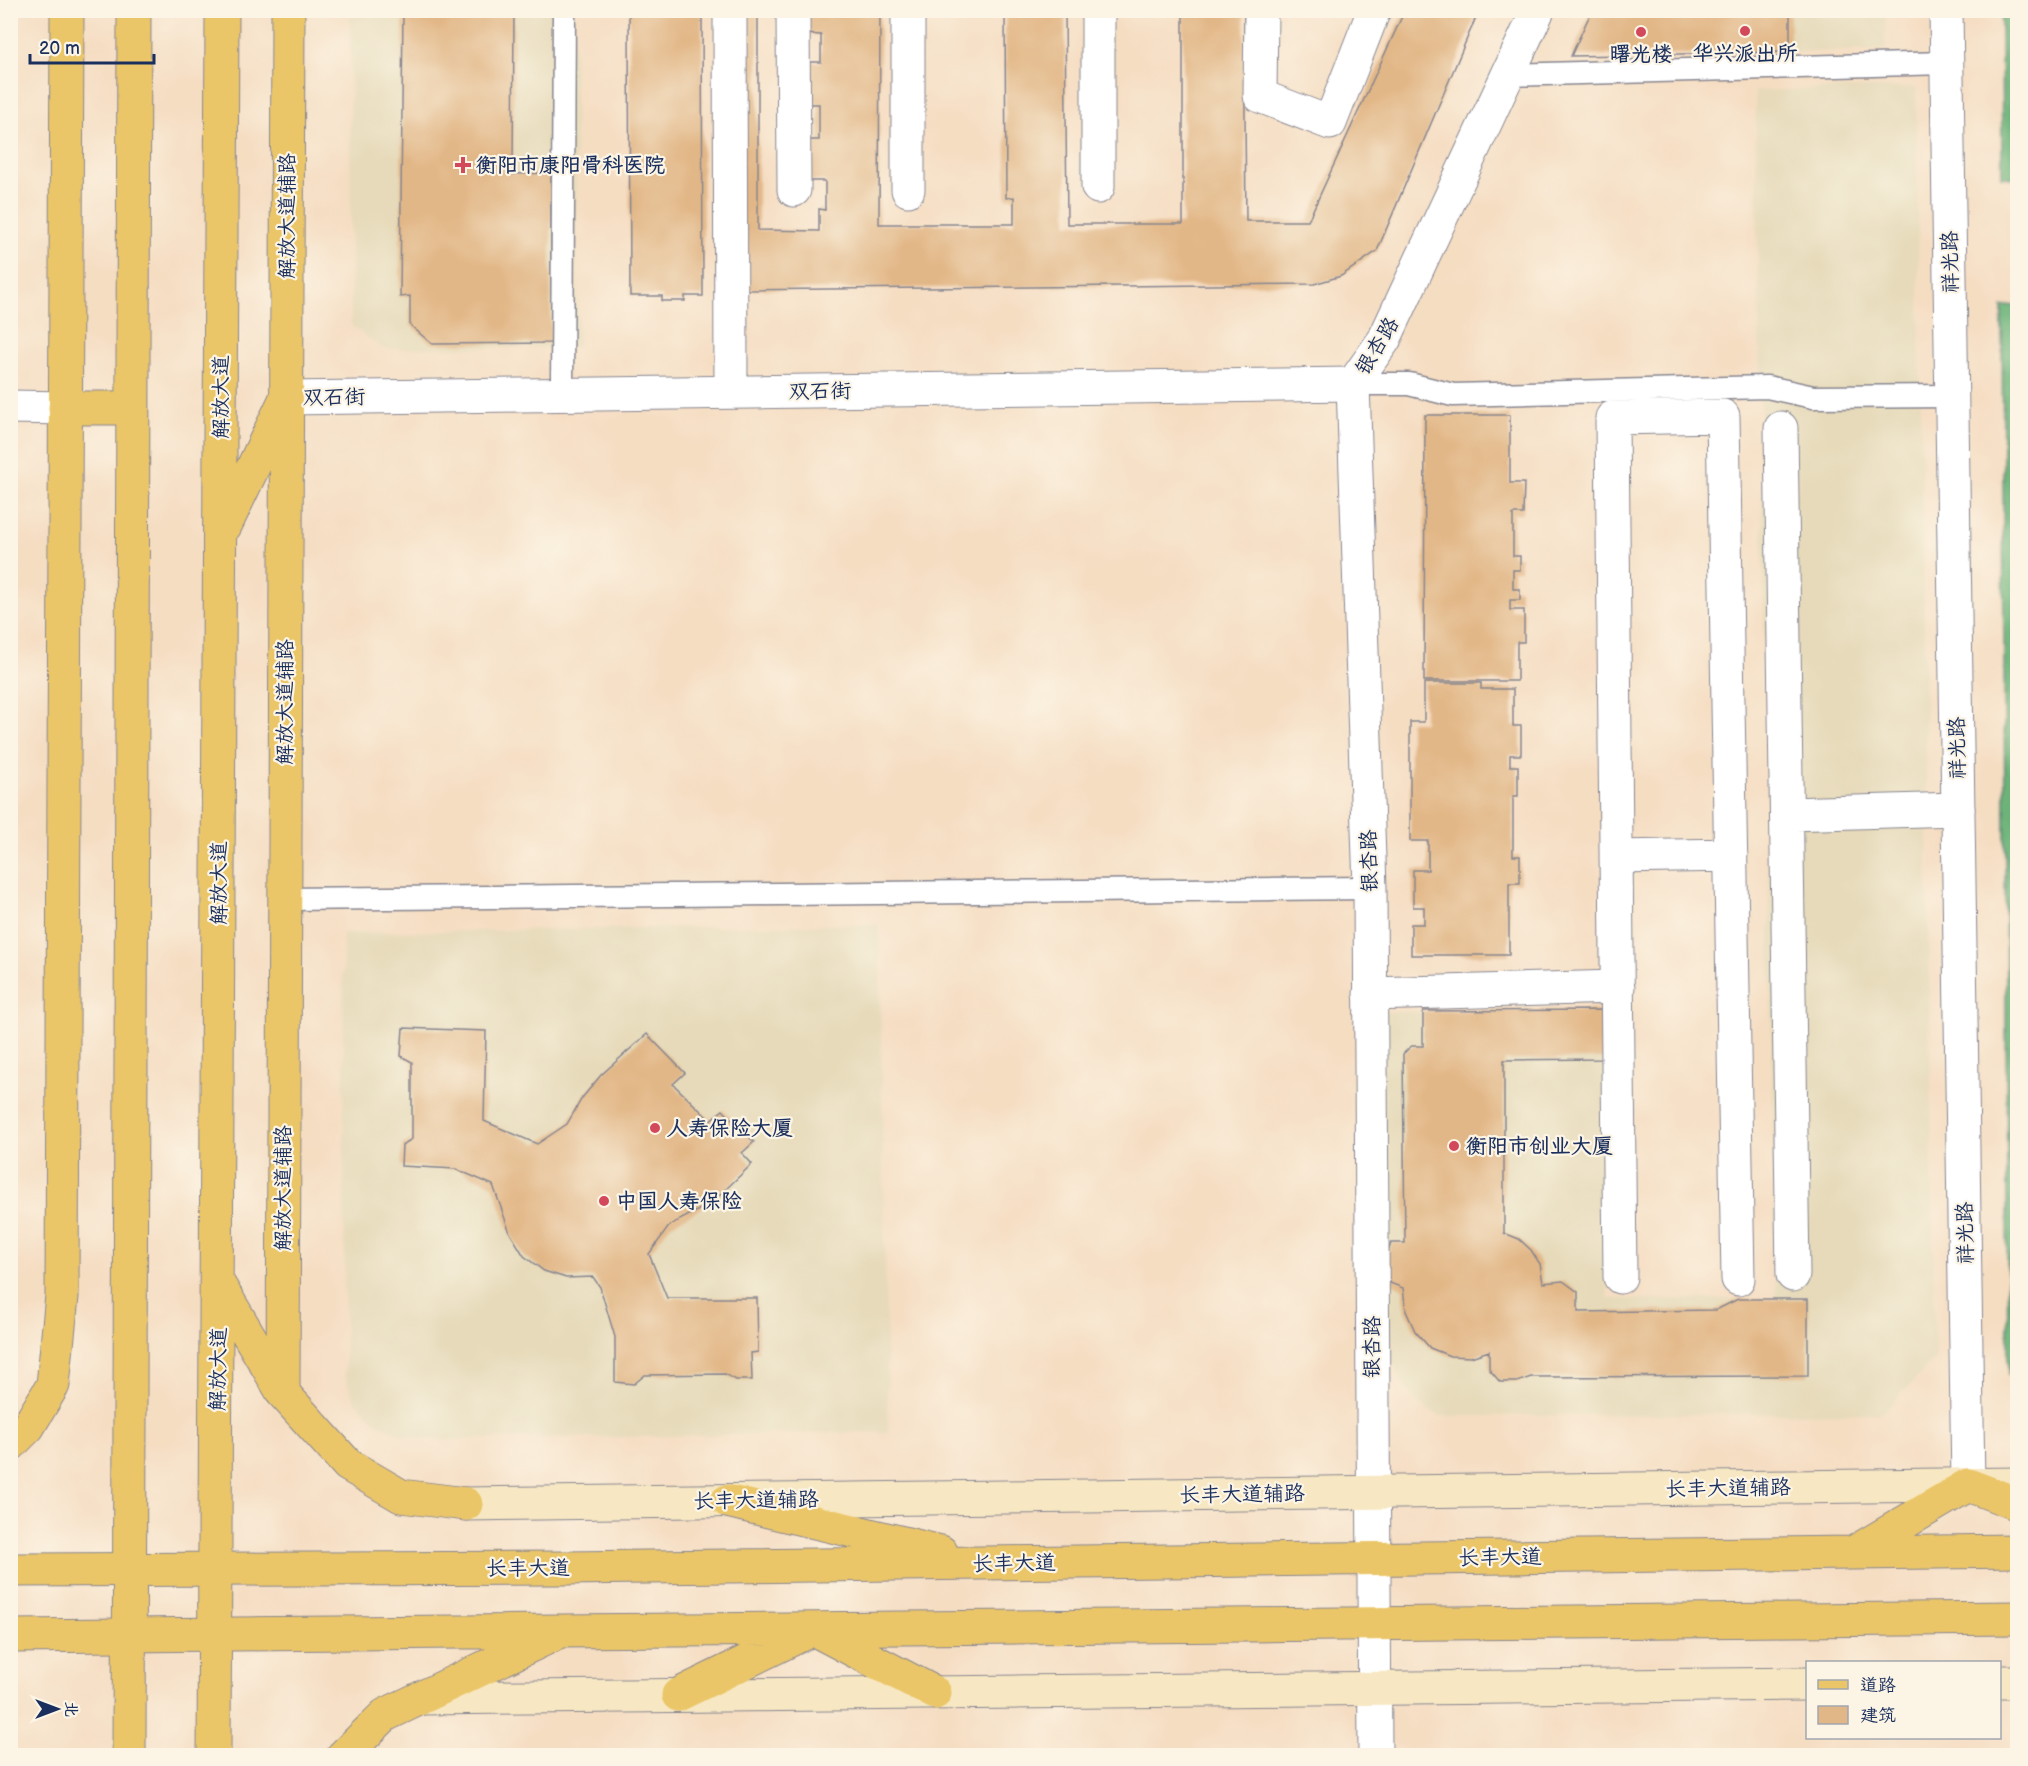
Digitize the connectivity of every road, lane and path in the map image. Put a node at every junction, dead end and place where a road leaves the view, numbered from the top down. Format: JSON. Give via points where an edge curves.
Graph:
{"nodes":[{"id":1,"x":67,"y":10,"type":"edge"},
{"id":2,"x":134,"y":10,"type":"edge"},
{"id":3,"x":222,"y":10,"type":"edge"},
{"id":4,"x":288,"y":10,"type":"edge"},
{"id":5,"x":564,"y":10,"type":"edge"},
{"id":6,"x":730,"y":10,"type":"edge"},
{"id":7,"x":793,"y":10,"type":"edge"},
{"id":8,"x":908,"y":10,"type":"edge"},
{"id":9,"x":1098,"y":10,"type":"edge"},
{"id":10,"x":1261,"y":10,"type":"edge"},
{"id":11,"x":1374,"y":10,"type":"edge"},
{"id":12,"x":1538,"y":10,"type":"edge"},
{"id":13,"x":1946,"y":10,"type":"edge"},
{"id":14,"x":1947,"y":63,"type":"junction"},
{"id":15,"x":1508,"y":75,"type":"junction"},
{"id":16,"x":1098,"y":187,"type":"dead end"},
{"id":17,"x":794,"y":190,"type":"dead end"},
{"id":18,"x":908,"y":190,"type":"dead end"},
{"id":19,"x":1353,"y":384,"type":"junction"},
{"id":20,"x":731,"y":392,"type":"junction"},
{"id":21,"x":562,"y":394,"type":"junction"},
{"id":22,"x":1952,"y":396,"type":"junction"},
{"id":23,"x":286,"y":398,"type":"junction"},
{"id":24,"x":10,"y":407,"type":"edge"},
{"id":25,"x":65,"y":408,"type":"junction"},
{"id":26,"x":133,"y":408,"type":"junction"},
{"id":27,"x":1781,"y":428,"type":"dead end"},
{"id":28,"x":220,"y":536,"type":"junction"},
{"id":29,"x":1958,"y":809,"type":"junction"},
{"id":30,"x":1787,"y":814,"type":"junction"},
{"id":31,"x":1731,"y":855,"type":"junction"},
{"id":32,"x":1616,"y":857,"type":"junction"},
{"id":33,"x":1370,"y":888,"type":"junction"},
{"id":34,"x":285,"y":899,"type":"junction"},
{"id":35,"x":1618,"y":987,"type":"junction"},
{"id":36,"x":1370,"y":994,"type":"junction"},
{"id":37,"x":1793,"y":1275,"type":"dead end"},
{"id":38,"x":1620,"y":1277,"type":"dead end"},
{"id":39,"x":1738,"y":1279,"type":"dead end"},
{"id":40,"x":218,"y":1285,"type":"junction"},
{"id":41,"x":283,"y":1393,"type":"junction"},
{"id":42,"x":10,"y":1445,"type":"edge"},
{"id":43,"x":2018,"y":1484,"type":"edge"},
{"id":44,"x":1968,"y":1485,"type":"junction"},
{"id":45,"x":1373,"y":1492,"type":"junction"},
{"id":46,"x":727,"y":1501,"type":"junction"},
{"id":47,"x":2018,"y":1504,"type":"edge"},
{"id":48,"x":2018,"y":1551,"type":"edge"},
{"id":49,"x":1852,"y":1553,"type":"junction"},
{"id":50,"x":1374,"y":1559,"type":"junction"},
{"id":51,"x":990,"y":1563,"type":"junction"},
{"id":52,"x":10,"y":1570,"type":"edge"},
{"id":53,"x":216,"y":1570,"type":"junction"},
{"id":54,"x":129,"y":1571,"type":"junction"},
{"id":55,"x":2018,"y":1618,"type":"edge"},
{"id":56,"x":1374,"y":1624,"type":"junction"},
{"id":57,"x":813,"y":1629,"type":"junction"},
{"id":58,"x":561,"y":1631,"type":"junction"},
{"id":59,"x":216,"y":1633,"type":"junction"},
{"id":60,"x":129,"y":1634,"type":"junction"},
{"id":61,"x":10,"y":1636,"type":"edge"},
{"id":62,"x":2001,"y":1682,"type":"edge"},
{"id":63,"x":2018,"y":1682,"type":"edge"},
{"id":64,"x":1806,"y":1684,"type":"edge"},
{"id":65,"x":1374,"y":1688,"type":"junction"},
{"id":66,"x":935,"y":1693,"type":"junction"},
{"id":67,"x":678,"y":1695,"type":"junction"},
{"id":68,"x":421,"y":1698,"type":"junction"},
{"id":69,"x":129,"y":1755,"type":"edge"},
{"id":70,"x":214,"y":1755,"type":"edge"},
{"id":71,"x":343,"y":1755,"type":"edge"},
{"id":72,"x":1374,"y":1755,"type":"edge"}],
"edges":[{"from":1,"to":25,"type":"main road"},
{"from":2,"to":26,"type":"main road"},
{"from":3,"to":28,"type":"main road","name":"解放大道"},
{"from":4,"to":23,"type":"main road","name":"解放大道辅路"},
{"from":5,"to":21,"type":"lane"},
{"from":6,"to":20,"type":"street"},
{"from":7,"to":17,"type":"street"},
{"from":8,"to":18,"type":"street"},
{"from":9,"to":16,"type":"street"},
{"from":10,"to":11,"type":"street","via":[[1260,96],[1330,123]]},
{"from":12,"to":15,"type":"street","name":"银杏路"},
{"from":13,"to":14,"type":"street","name":"祥光路"},
{"from":14,"to":15,"type":"lane"},
{"from":14,"to":22,"type":"street","name":"祥光路"},
{"from":15,"to":19,"type":"street","name":"银杏路","via":[[1384,340]]},
{"from":19,"to":20,"type":"street","name":"双石街"},
{"from":19,"to":22,"type":"lane","via":[[1409,384],[1453,395],[1767,387],[1813,397]]},
{"from":19,"to":33,"type":"street","name":"银杏路"},
{"from":20,"to":21,"type":"street","name":"双石街"},
{"from":21,"to":23,"type":"street","name":"双石街"},
{"from":22,"to":29,"type":"street","name":"祥光路"},
{"from":23,"to":28,"type":"main road"},
{"from":23,"to":34,"type":"main road","name":"解放大道辅路"},
{"from":24,"to":25,"type":"street"},
{"from":25,"to":26,"type":"main road"},
{"from":25,"to":42,"type":"main road","via":[[62,1296],[53,1385],[28,1427]]},
{"from":26,"to":54,"type":"main road"},
{"from":27,"to":30,"type":"street"},
{"from":28,"to":40,"type":"main road","name":"解放大道"},
{"from":29,"to":30,"type":"street"},
{"from":29,"to":44,"type":"street","name":"祥光路"},
{"from":30,"to":37,"type":"street"},
{"from":31,"to":32,"type":"street"},
{"from":31,"to":32,"type":"street","via":[[1723,416],[1701,416],[1612,418]]},
{"from":31,"to":39,"type":"street"},
{"from":32,"to":35,"type":"street"},
{"from":33,"to":34,"type":"lane"},
{"from":33,"to":36,"type":"street","name":"银杏路"},
{"from":34,"to":41,"type":"main road","name":"解放大道辅路"},
{"from":35,"to":36,"type":"street"},
{"from":35,"to":38,"type":"street"},
{"from":36,"to":45,"type":"street","name":"银杏路"},
{"from":40,"to":41,"type":"main road"},
{"from":40,"to":53,"type":"main road","name":"解放大道"},
{"from":41,"to":46,"type":"main road","name":"长丰大道辅路","via":[[348,1465],[401,1496],[466,1504]]},
{"from":43,"to":44,"type":"main road","name":"长丰大道辅路"},
{"from":44,"to":45,"type":"main road","name":"长丰大道辅路"},
{"from":44,"to":47,"type":"main road"},
{"from":44,"to":49,"type":"main road"},
{"from":45,"to":46,"type":"main road","name":"长丰大道辅路"},
{"from":45,"to":50,"type":"street","name":"银杏路"},
{"from":46,"to":51,"type":"main road"},
{"from":48,"to":49,"type":"main road","name":"长丰大道"},
{"from":49,"to":50,"type":"main road","name":"长丰大道"},
{"from":50,"to":51,"type":"main road","name":"长丰大道"},
{"from":50,"to":56,"type":"street","name":"银杏路"},
{"from":51,"to":53,"type":"main road","name":"长丰大道"},
{"from":52,"to":54,"type":"main road","name":"长丰大道"},
{"from":53,"to":54,"type":"main road","name":"长丰大道"},
{"from":53,"to":59,"type":"main road","name":"解放大道"},
{"from":54,"to":60,"type":"main road"},
{"from":55,"to":56,"type":"main road"},
{"from":56,"to":57,"type":"main road"},
{"from":56,"to":65,"type":"street","name":"银杏路"},
{"from":57,"to":58,"type":"main road"},
{"from":57,"to":66,"type":"main road"},
{"from":57,"to":67,"type":"main road"},
{"from":58,"to":59,"type":"main road"},
{"from":58,"to":68,"type":"main road"},
{"from":59,"to":60,"type":"main road"},
{"from":59,"to":70,"type":"main road","name":"解放大道"},
{"from":60,"to":61,"type":"main road"},
{"from":60,"to":69,"type":"main road"},
{"from":62,"to":63,"type":"main road"},
{"from":64,"to":65,"type":"main road"},
{"from":65,"to":66,"type":"main road"},
{"from":65,"to":72,"type":"street","name":"银杏路"},
{"from":66,"to":67,"type":"main road"},
{"from":67,"to":68,"type":"main road"},
{"from":68,"to":71,"type":"main road","via":[[386,1715]]}]}
